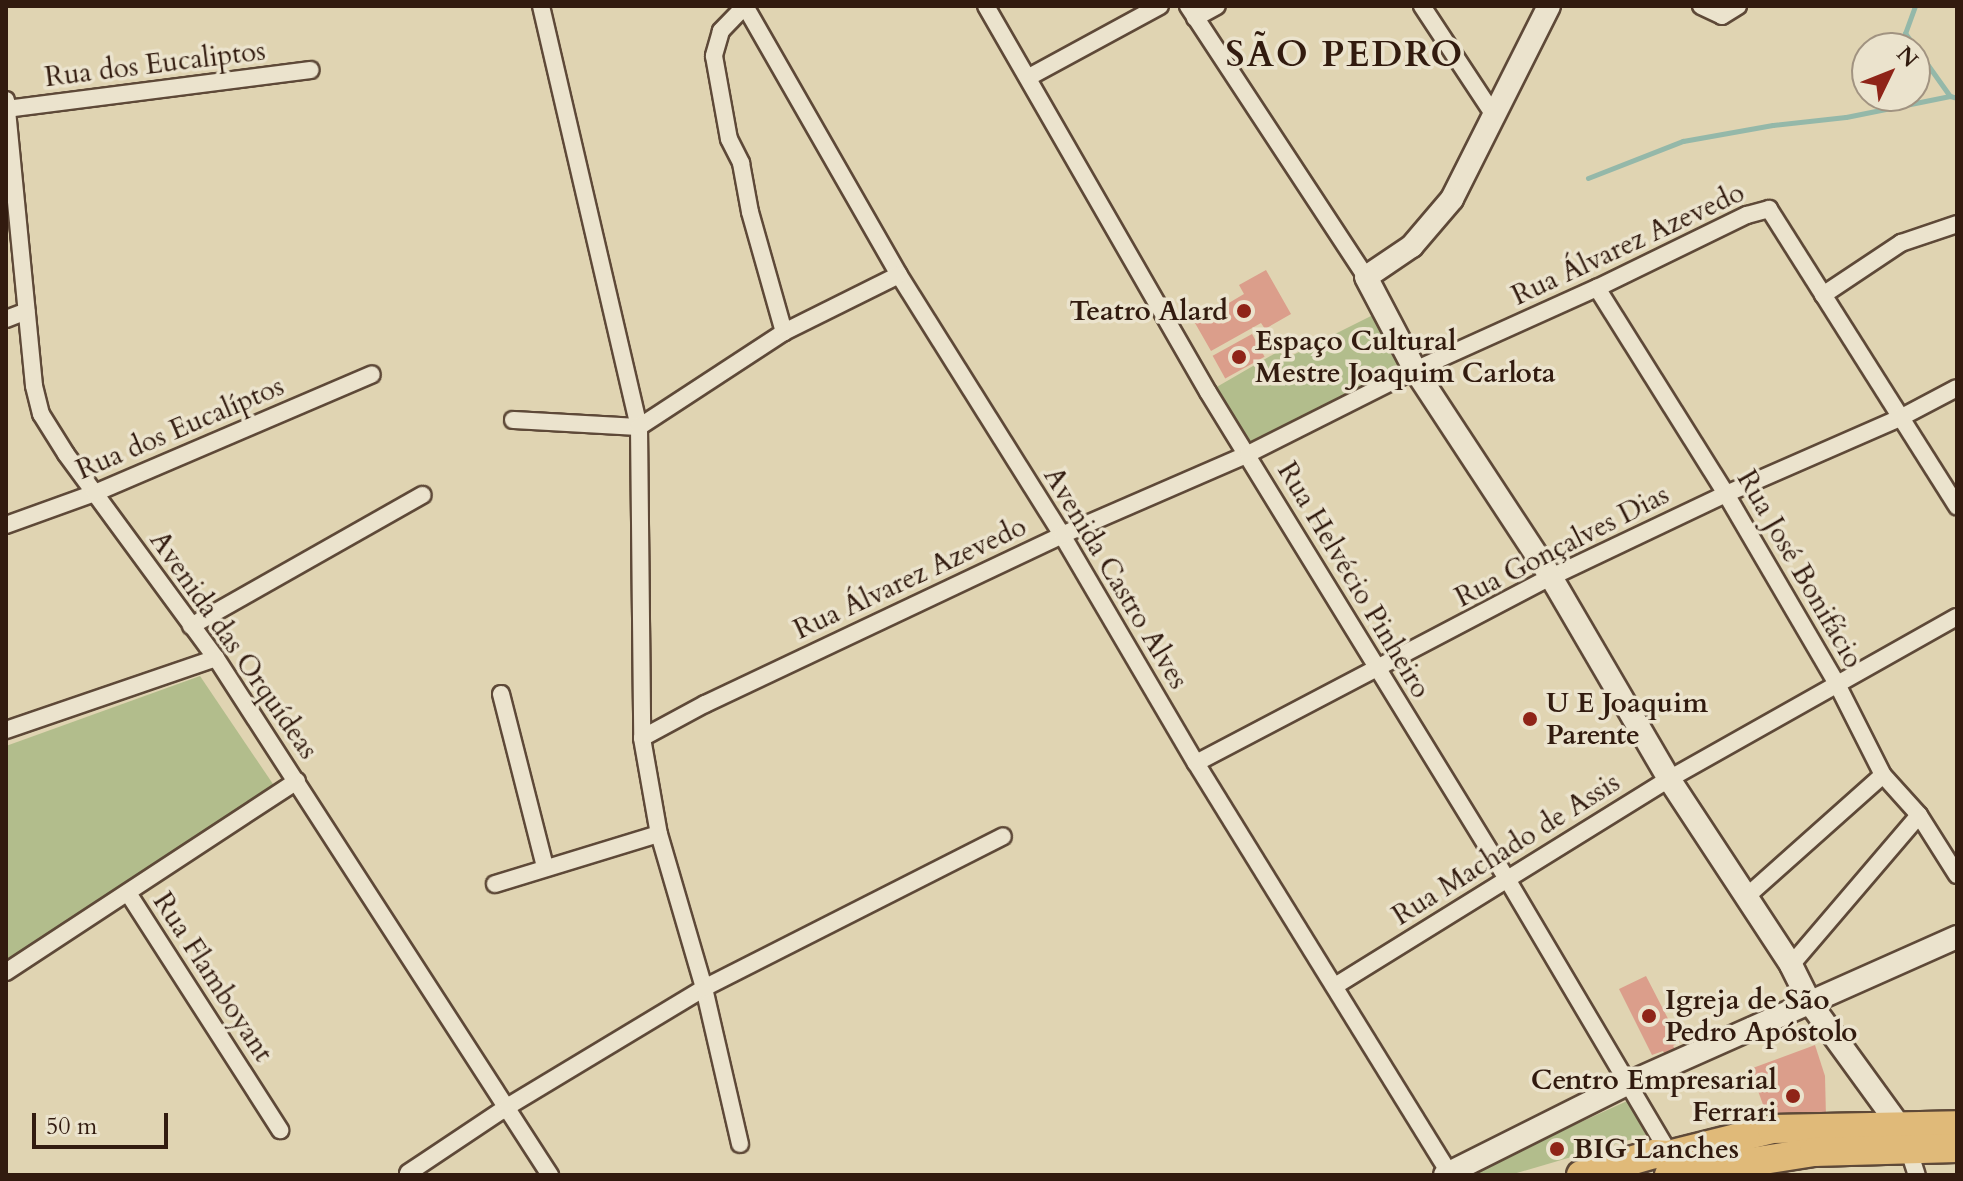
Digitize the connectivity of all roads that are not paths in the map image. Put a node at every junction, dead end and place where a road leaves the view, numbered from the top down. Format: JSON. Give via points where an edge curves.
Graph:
{"nodes":[{"id":1,"x":541,"y":6,"type":"edge"},
{"id":2,"x":745,"y":6,"type":"edge"},
{"id":3,"x":986,"y":6,"type":"edge"},
{"id":4,"x":1160,"y":6,"type":"edge"},
{"id":5,"x":1217,"y":6,"type":"edge"},
{"id":6,"x":1422,"y":6,"type":"edge"},
{"id":7,"x":1549,"y":6,"type":"edge"},
{"id":8,"x":1701,"y":6,"type":"edge"},
{"id":9,"x":1738,"y":6,"type":"edge"},
{"id":10,"x":1192,"y":12,"type":"edge"},
{"id":11,"x":311,"y":70,"type":"dead end"},
{"id":12,"x":1029,"y":77,"type":"junction"},
{"id":13,"x":7,"y":106,"type":"edge"},
{"id":14,"x":1494,"y":115,"type":"junction"},
{"id":15,"x":1957,"y":224,"type":"edge"},
{"id":16,"x":899,"y":275,"type":"junction"},
{"id":17,"x":1366,"y":277,"type":"junction"},
{"id":18,"x":1597,"y":288,"type":"junction"},
{"id":19,"x":1823,"y":295,"type":"junction"},
{"id":20,"x":27,"y":311,"type":"junction"},
{"id":21,"x":6,"y":319,"type":"edge"},
{"id":22,"x":784,"y":332,"type":"junction"},
{"id":23,"x":1415,"y":370,"type":"junction"},
{"id":24,"x":372,"y":374,"type":"dead end"},
{"id":25,"x":1957,"y":388,"type":"edge"},
{"id":26,"x":1900,"y":418,"type":"junction"},
{"id":27,"x":513,"y":420,"type":"dead end"},
{"id":28,"x":639,"y":427,"type":"junction"},
{"id":29,"x":1248,"y":454,"type":"junction"},
{"id":30,"x":95,"y":493,"type":"junction"},
{"id":31,"x":1726,"y":494,"type":"junction"},
{"id":32,"x":423,"y":495,"type":"dead end"},
{"id":33,"x":1957,"y":506,"type":"edge"},
{"id":34,"x":6,"y":525,"type":"edge"},
{"id":35,"x":1062,"y":535,"type":"junction"},
{"id":36,"x":1551,"y":577,"type":"junction"},
{"id":37,"x":1957,"y":617,"type":"edge"},
{"id":38,"x":191,"y":626,"type":"junction"},
{"id":39,"x":216,"y":658,"type":"junction"},
{"id":40,"x":1377,"y":670,"type":"junction"},
{"id":41,"x":1838,"y":686,"type":"junction"},
{"id":42,"x":501,"y":694,"type":"dead end"},
{"id":43,"x":6,"y":730,"type":"edge"},
{"id":44,"x":642,"y":738,"type":"junction"},
{"id":45,"x":1196,"y":763,"type":"junction"},
{"id":46,"x":1883,"y":775,"type":"junction"},
{"id":47,"x":1669,"y":779,"type":"junction"},
{"id":48,"x":297,"y":781,"type":"junction"},
{"id":49,"x":1919,"y":815,"type":"junction"},
{"id":50,"x":659,"y":834,"type":"junction"},
{"id":51,"x":1003,"y":836,"type":"dead end"},
{"id":52,"x":545,"y":866,"type":"junction"},
{"id":53,"x":1957,"y":875,"type":"edge"},
{"id":54,"x":1507,"y":879,"type":"junction"},
{"id":55,"x":495,"y":884,"type":"dead end"},
{"id":56,"x":128,"y":893,"type":"junction"},
{"id":57,"x":1746,"y":897,"type":"junction"},
{"id":58,"x":1957,"y":937,"type":"edge"},
{"id":59,"x":1791,"y":965,"type":"junction"},
{"id":60,"x":6,"y":972,"type":"edge"},
{"id":61,"x":1335,"y":986,"type":"junction"},
{"id":62,"x":704,"y":988,"type":"junction"},
{"id":63,"x":1810,"y":1003,"type":"junction"},
{"id":64,"x":1629,"y":1083,"type":"junction"},
{"id":65,"x":507,"y":1107,"type":"junction"},
{"id":66,"x":1957,"y":1125,"type":"edge"},
{"id":67,"x":280,"y":1130,"type":"dead end"},
{"id":68,"x":740,"y":1144,"type":"dead end"},
{"id":69,"x":1957,"y":1148,"type":"edge"},
{"id":70,"x":1908,"y":1149,"type":"edge"},
{"id":71,"x":1692,"y":1168,"type":"edge"},
{"id":72,"x":408,"y":1173,"type":"edge"},
{"id":73,"x":1447,"y":1174,"type":"edge"},
{"id":74,"x":550,"y":1175,"type":"edge"},
{"id":75,"x":1581,"y":1175,"type":"edge"}],
"edges":[{"from":1,"to":28,"type":"street"},
{"from":2,"to":16,"type":"street","name":"Avenida Castro Alves"},
{"from":2,"to":22,"type":"street","via":[[721,31],[714,56],[729,139],[741,163]]},
{"from":3,"to":12,"type":"street","name":"Rua Helvécio Pinheiro"},
{"from":4,"to":12,"type":"street"},
{"from":5,"to":10,"type":"street"},
{"from":6,"to":14,"type":"street"},
{"from":7,"to":14,"type":"street"},
{"from":8,"to":9,"type":"street","via":[[1722,16]]},
{"from":10,"to":17,"type":"street"},
{"from":11,"to":13,"type":"street","name":"Rua dos Eucaliptos"},
{"from":12,"to":29,"type":"street","name":"Rua Helvécio Pinheiro"},
{"from":13,"to":20,"type":"street","name":"Avenida das Orquídeas"},
{"from":14,"to":17,"type":"street","via":[[1452,199],[1412,246]]},
{"from":15,"to":19,"type":"street","via":[[1901,243]]},
{"from":16,"to":22,"type":"street"},
{"from":16,"to":35,"type":"street","name":"Avenida Castro Alves"},
{"from":17,"to":23,"type":"street"},
{"from":18,"to":19,"type":"street","name":"Rua Álvarez Azevedo","via":[[1769,209]]},
{"from":18,"to":23,"type":"street","name":"Rua Álvarez Azevedo"},
{"from":18,"to":31,"type":"street","name":"Rua José Bonifácio"},
{"from":19,"to":26,"type":"street"},
{"from":20,"to":21,"type":"street"},
{"from":20,"to":30,"type":"street","name":"Avenida das Orquídeas","via":[[41,414]]},
{"from":22,"to":28,"type":"street"},
{"from":23,"to":29,"type":"street","name":"Rua Álvarez Azevedo"},
{"from":23,"to":36,"type":"street"},
{"from":24,"to":30,"type":"street","name":"Rua dos Eucalíptos"},
{"from":25,"to":26,"type":"street","name":"Rua Gonçalves Dias"},
{"from":26,"to":31,"type":"street","name":"Rua Gonçalves Dias"},
{"from":26,"to":33,"type":"street"},
{"from":27,"to":28,"type":"street"},
{"from":28,"to":44,"type":"street"},
{"from":29,"to":35,"type":"street","name":"Rua Álvarez Azevedo"},
{"from":29,"to":40,"type":"street","name":"Rua Helvécio Pinheiro"},
{"from":30,"to":34,"type":"street","name":"Rua dos Eucalíptos"},
{"from":30,"to":38,"type":"street","name":"Avenida das Orquídeas"},
{"from":31,"to":36,"type":"street","name":"Rua Gonçalves Dias"},
{"from":31,"to":41,"type":"street","name":"Rua José Bonifácio"},
{"from":32,"to":38,"type":"street"},
{"from":35,"to":44,"type":"street","name":"Rua Álvarez Azevedo"},
{"from":35,"to":45,"type":"street","name":"Avenida Castro Alves"},
{"from":36,"to":40,"type":"street","name":"Rua Gonçalves Dias"},
{"from":36,"to":47,"type":"street"},
{"from":37,"to":41,"type":"street","name":"Rua Machado de Assis"},
{"from":38,"to":39,"type":"street","name":"Avenida das Orquídeas"},
{"from":39,"to":43,"type":"street"},
{"from":39,"to":48,"type":"street","name":"Avenida das Orquídeas"},
{"from":40,"to":45,"type":"street","name":"Rua Gonçalves Dias"},
{"from":40,"to":54,"type":"street","name":"Rua Helvécio Pinheiro"},
{"from":41,"to":46,"type":"street","name":"Rua José Bonifácio"},
{"from":41,"to":47,"type":"street","name":"Rua Machado de Assis"},
{"from":42,"to":52,"type":"street"},
{"from":44,"to":50,"type":"street"},
{"from":45,"to":61,"type":"street","name":"Avenida Castro Alves"},
{"from":46,"to":49,"type":"street","name":"Rua José Bonifácio"},
{"from":46,"to":57,"type":"street"},
{"from":47,"to":54,"type":"street","name":"Rua Machado de Assis"},
{"from":47,"to":57,"type":"street"},
{"from":48,"to":56,"type":"street"},
{"from":48,"to":65,"type":"street","name":"Avenida das Orquídeas"},
{"from":49,"to":53,"type":"street","name":"Rua José Bonifácio"},
{"from":49,"to":59,"type":"street"},
{"from":50,"to":52,"type":"street"},
{"from":50,"to":62,"type":"street"},
{"from":51,"to":62,"type":"street"},
{"from":52,"to":55,"type":"street"},
{"from":54,"to":61,"type":"street","name":"Rua Machado de Assis"},
{"from":54,"to":64,"type":"street","name":"Rua Helvécio Pinheiro"},
{"from":56,"to":60,"type":"street"},
{"from":56,"to":67,"type":"street","name":"Rua Flamboyant"},
{"from":57,"to":59,"type":"street"},
{"from":58,"to":63,"type":"street"},
{"from":59,"to":63,"type":"street"},
{"from":61,"to":73,"type":"street","name":"Avenida Castro Alves"},
{"from":62,"to":65,"type":"street"},
{"from":62,"to":68,"type":"street"},
{"from":63,"to":64,"type":"street"},
{"from":63,"to":70,"type":"street"},
{"from":64,"to":71,"type":"street","name":"Rua Helvécio Pinheiro"},
{"from":64,"to":73,"type":"street"},
{"from":65,"to":72,"type":"street"},
{"from":65,"to":74,"type":"street","name":"Avenida das Orquídeas"},
{"from":66,"to":70,"type":"highway"},
{"from":69,"to":70,"type":"highway"},
{"from":70,"to":71,"type":"highway","via":[[1814,1152]]},
{"from":70,"to":71,"type":"highway","via":[[1772,1129]]},
{"from":71,"to":75,"type":"highway","via":[[1654,1154]]}]}
